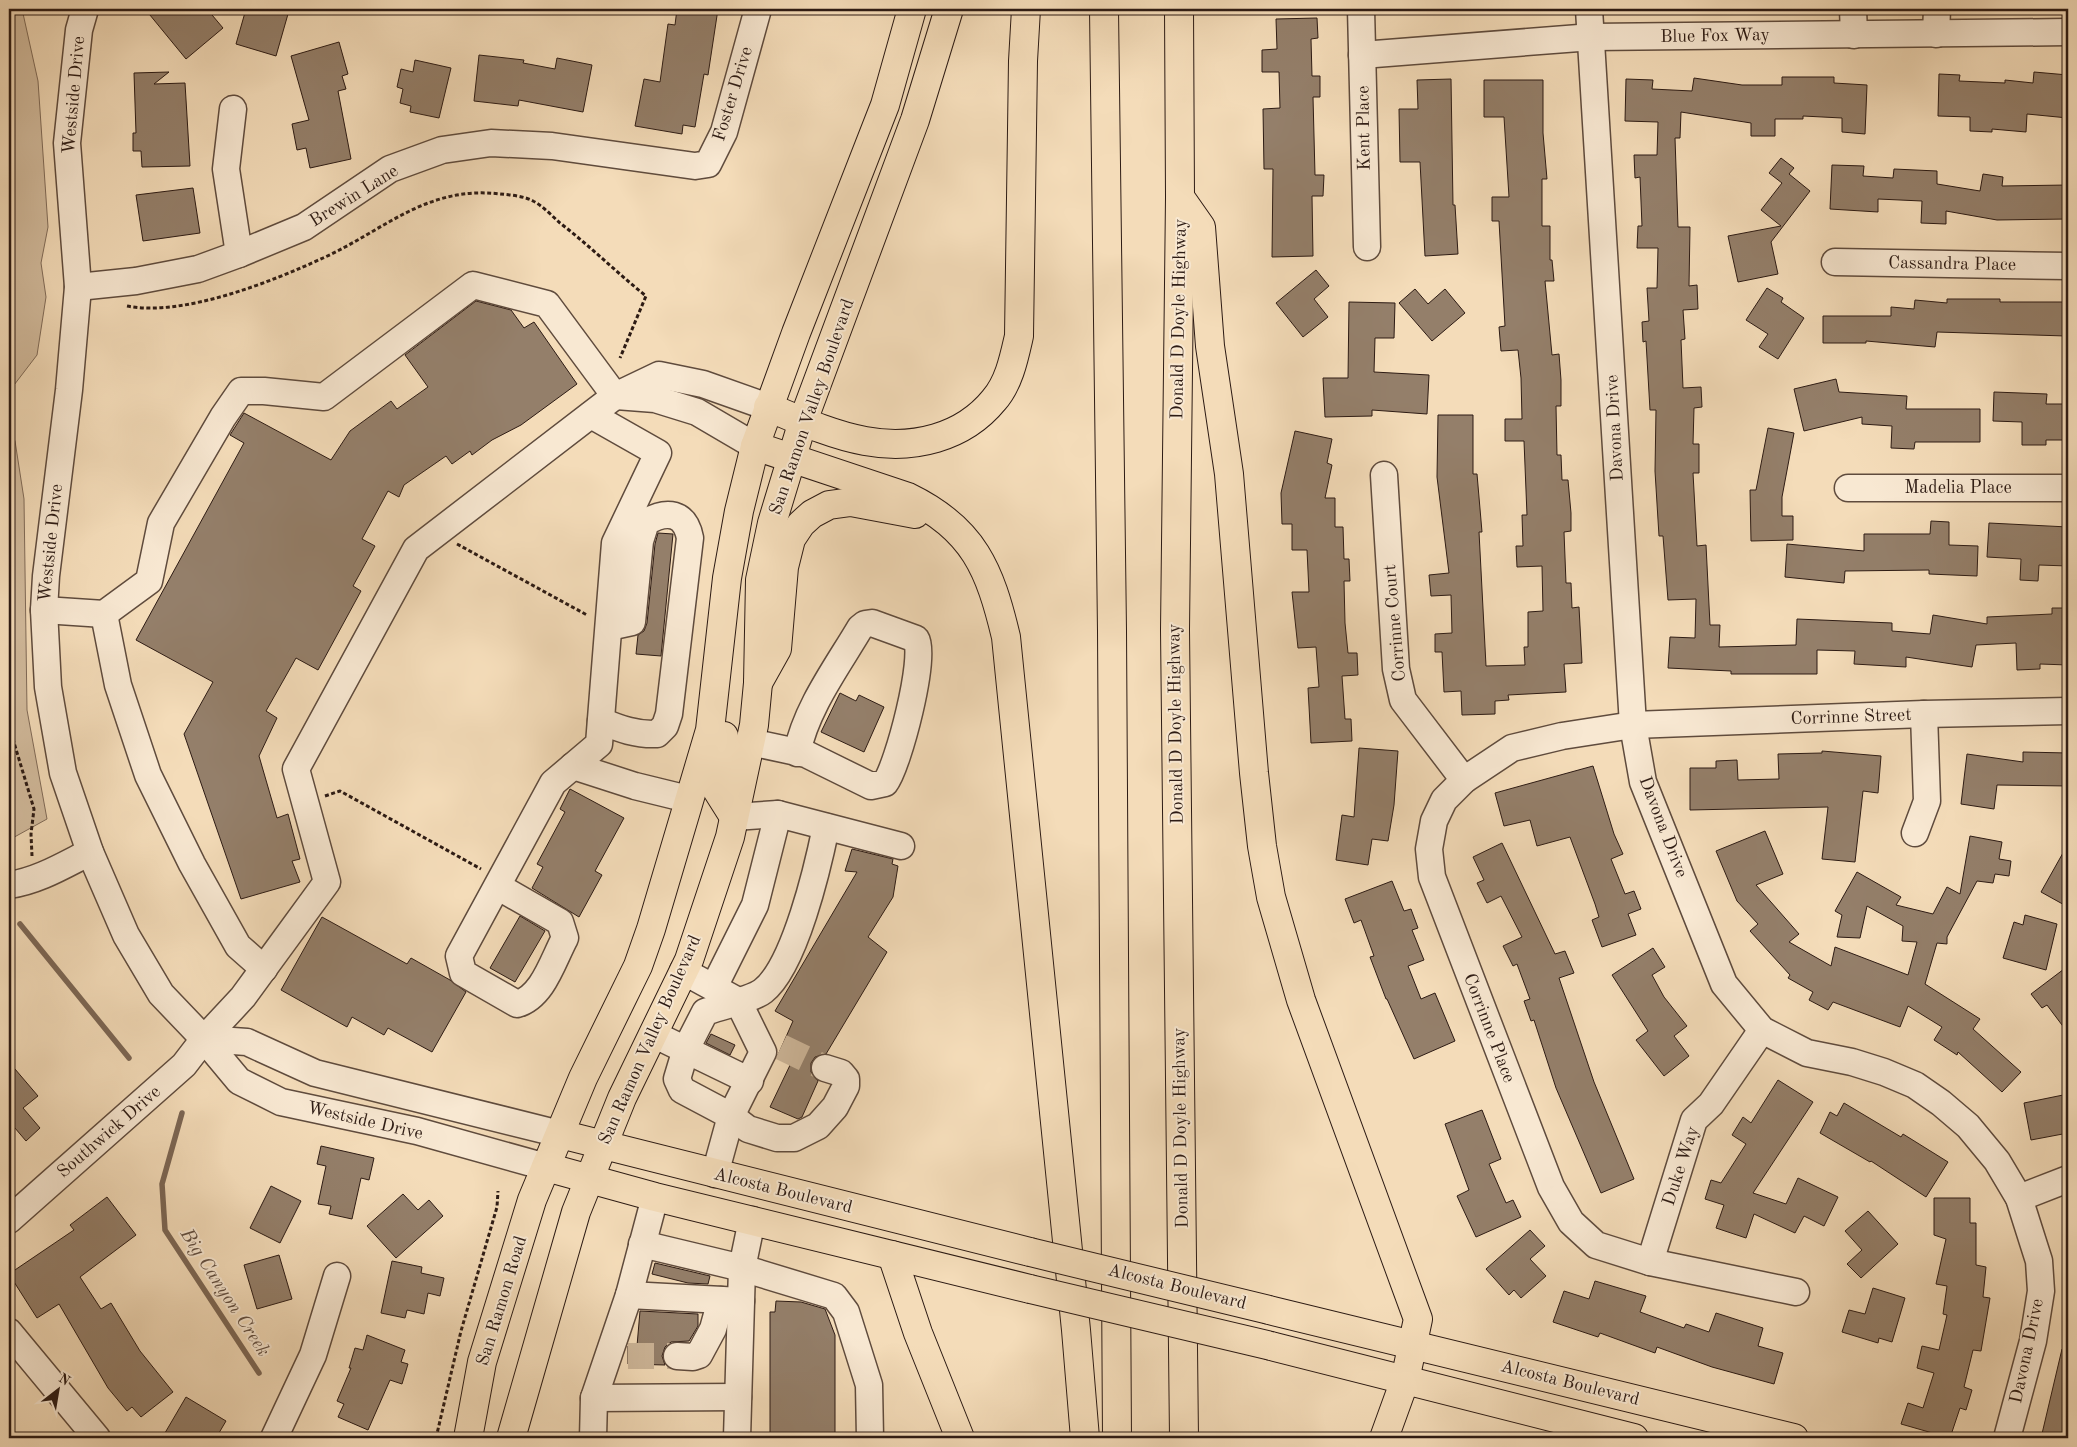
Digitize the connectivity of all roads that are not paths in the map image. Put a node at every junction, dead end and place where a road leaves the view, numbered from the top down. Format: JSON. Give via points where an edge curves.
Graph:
{"nodes":[{"id":1,"x":85,"y":9,"type":"edge"},
{"id":2,"x":758,"y":9,"type":"edge"},
{"id":3,"x":912,"y":9,"type":"edge"},
{"id":4,"x":949,"y":9,"type":"edge"},
{"id":5,"x":1026,"y":9,"type":"edge"},
{"id":6,"x":1104,"y":9,"type":"edge"},
{"id":7,"x":1179,"y":9,"type":"edge"},
{"id":8,"x":1360,"y":9,"type":"edge"},
{"id":9,"x":1589,"y":9,"type":"edge"},
{"id":10,"x":1853,"y":9,"type":"edge"},
{"id":11,"x":1937,"y":21,"type":"edge"},
{"id":12,"x":2068,"y":32,"type":"edge"},
{"id":13,"x":1854,"y":35,"type":"junction"},
{"id":14,"x":1592,"y":37,"type":"junction"},
{"id":15,"x":1362,"y":55,"type":"junction"},
{"id":16,"x":233,"y":109,"type":"dead end"},
{"id":17,"x":695,"y":166,"type":"joint"},
{"id":18,"x":1180,"y":198,"type":"junction"},
{"id":19,"x":1367,"y":248,"type":"dead end"},
{"id":20,"x":239,"y":254,"type":"junction"},
{"id":21,"x":1835,"y":262,"type":"dead end"},
{"id":22,"x":2068,"y":266,"type":"edge"},
{"id":23,"x":78,"y":287,"type":"junction"},
{"id":24,"x":615,"y":396,"type":"junction"},
{"id":25,"x":768,"y":407,"type":"junction"},
{"id":26,"x":591,"y":415,"type":"junction"},
{"id":27,"x":803,"y":422,"type":"junction"},
{"id":28,"x":755,"y":446,"type":"junction"},
{"id":29,"x":793,"y":457,"type":"junction"},
{"id":30,"x":1384,"y":475,"type":"dead end"},
{"id":31,"x":1848,"y":488,"type":"dead end"},
{"id":32,"x":2068,"y":488,"type":"edge"},
{"id":33,"x":946,"y":519,"type":"junction"},
{"id":34,"x":44,"y":610,"type":"junction"},
{"id":35,"x":104,"y":614,"type":"junction"},
{"id":36,"x":608,"y":632,"type":"junction"},
{"id":37,"x":716,"y":679,"type":"junction"},
{"id":38,"x":758,"y":683,"type":"junction"},
{"id":39,"x":2068,"y":711,"type":"edge"},
{"id":40,"x":1924,"y":714,"type":"junction"},
{"id":41,"x":601,"y":721,"type":"junction"},
{"id":42,"x":1633,"y":725,"type":"junction"},
{"id":43,"x":750,"y":742,"type":"junction"},
{"id":44,"x":797,"y":753,"type":"junction"},
{"id":45,"x":573,"y":766,"type":"junction"},
{"id":46,"x":1464,"y":780,"type":"junction"},
{"id":47,"x":688,"y":799,"type":"junction"},
{"id":48,"x":778,"y":814,"type":"junction"},
{"id":49,"x":734,"y":817,"type":"junction"},
{"id":50,"x":826,"y":827,"type":"junction"},
{"id":51,"x":1915,"y":833,"type":"dead end"},
{"id":52,"x":901,"y":846,"type":"dead end"},
{"id":53,"x":90,"y":852,"type":"junction"},
{"id":54,"x":500,"y":880,"type":"junction"},
{"id":55,"x":21,"y":882,"type":"edge"},
{"id":56,"x":264,"y":969,"type":"junction"},
{"id":57,"x":683,"y":971,"type":"junction"},
{"id":58,"x":714,"y":987,"type":"junction"},
{"id":59,"x":738,"y":1001,"type":"junction"},
{"id":60,"x":705,"y":1012,"type":"junction"},
{"id":61,"x":1762,"y":1030,"type":"junction"},
{"id":62,"x":653,"y":1034,"type":"junction"},
{"id":63,"x":756,"y":1038,"type":"junction"},
{"id":64,"x":204,"y":1039,"type":"junction"},
{"id":65,"x":781,"y":1047,"type":"tunnel mouth"},
{"id":66,"x":686,"y":1049,"type":"junction"},
{"id":67,"x":825,"y":1068,"type":"tunnel mouth"},
{"id":68,"x":750,"y":1081,"type":"junction"},
{"id":69,"x":731,"y":1116,"type":"junction"},
{"id":70,"x":560,"y":1134,"type":"junction"},
{"id":71,"x":603,"y":1145,"type":"junction"},
{"id":72,"x":546,"y":1167,"type":"junction"},
{"id":73,"x":715,"y":1174,"type":"junction"},
{"id":74,"x":589,"y":1179,"type":"junction"},
{"id":75,"x":2068,"y":1179,"type":"edge"},
{"id":76,"x":654,"y":1197,"type":"junction"},
{"id":77,"x":2019,"y":1198,"type":"junction"},
{"id":78,"x":9,"y":1220,"type":"edge"},
{"id":79,"x":752,"y":1220,"type":"junction"},
{"id":80,"x":642,"y":1244,"type":"junction"},
{"id":81,"x":892,"y":1255,"type":"junction"},
{"id":82,"x":1650,"y":1262,"type":"junction"},
{"id":83,"x":742,"y":1268,"type":"junction"},
{"id":84,"x":337,"y":1276,"type":"dead end"},
{"id":85,"x":1796,"y":1292,"type":"dead end"},
{"id":86,"x":629,"y":1295,"type":"junction"},
{"id":87,"x":731,"y":1300,"type":"junction"},
{"id":88,"x":9,"y":1332,"type":"edge"},
{"id":89,"x":1413,"y":1344,"type":"junction"},
{"id":90,"x":678,"y":1356,"type":"tunnel mouth"},
{"id":91,"x":1405,"y":1380,"type":"junction"},
{"id":92,"x":738,"y":1397,"type":"junction"},
{"id":93,"x":594,"y":1398,"type":"junction"},
{"id":94,"x":97,"y":1438,"type":"edge"},
{"id":95,"x":274,"y":1438,"type":"edge"},
{"id":96,"x":468,"y":1438,"type":"edge"},
{"id":97,"x":511,"y":1438,"type":"edge"},
{"id":98,"x":593,"y":1438,"type":"edge"},
{"id":99,"x":737,"y":1438,"type":"edge"},
{"id":100,"x":870,"y":1438,"type":"edge"},
{"id":101,"x":960,"y":1438,"type":"edge"},
{"id":102,"x":1084,"y":1438,"type":"edge"},
{"id":103,"x":1117,"y":1438,"type":"edge"},
{"id":104,"x":1184,"y":1438,"type":"edge"},
{"id":105,"x":1384,"y":1438,"type":"edge"},
{"id":106,"x":1634,"y":1438,"type":"edge"},
{"id":107,"x":1794,"y":1438,"type":"edge"},
{"id":108,"x":2008,"y":1438,"type":"edge"}],
"edges":[{"from":1,"to":23,"type":"street","name":"Westside Drive","via":[[79,30],[67,142]]},
{"from":2,"to":17,"type":"street","name":"Foster Drive","via":[[724,132],[708,164]]},
{"from":3,"to":25,"type":"main road","name":"San Ramon Valley Boulevard","via":[[885,105]]},
{"from":4,"to":27,"type":"main road","name":"San Ramon Valley Boulevard","via":[[915,120]]},
{"from":5,"to":27,"type":"main road","via":[[1019,336],[1011,368],[995,400],[970,423],[938,439],[915,444],[866,441]]},
{"from":6,"to":103,"type":"main road"},
{"from":7,"to":18,"type":"main road","name":"Donald D Doyle Highway"},
{"from":8,"to":15,"type":"street","name":"Kent Place"},
{"from":9,"to":14,"type":"street","name":"Davona Drive"},
{"from":10,"to":13,"type":"street"},
{"from":11,"to":12,"type":"street","name":"Blue Fox Way"},
{"from":11,"to":13,"type":"street","name":"Blue Fox Way"},
{"from":13,"to":14,"type":"street","name":"Blue Fox Way"},
{"from":14,"to":15,"type":"street","name":"Blue Fox Way"},
{"from":14,"to":42,"type":"street","name":"Davona Drive"},
{"from":15,"to":19,"type":"street","name":"Kent Place"},
{"from":16,"to":20,"type":"street","via":[[226,168]]},
{"from":17,"to":20,"type":"street","name":"Brewin Lane","via":[[552,146],[491,143],[442,150],[390,169],[304,227]]},
{"from":18,"to":89,"type":"main road","via":[[1201,227],[1210,346],[1229,474],[1254,773],[1271,897],[1301,1000],[1418,1319]]},
{"from":18,"to":104,"type":"main road","name":"Donald D Doyle Highway","via":[[1175,630]]},
{"from":20,"to":23,"type":"street","name":"Brewin Lane","via":[[198,269],[136,281]]},
{"from":21,"to":22,"type":"street","name":"Cassandra Place"},
{"from":23,"to":34,"type":"street","name":"Westside Drive"},
{"from":24,"to":25,"type":"street","via":[[659,375],[703,384]]},
{"from":24,"to":26,"type":"street"},
{"from":24,"to":28,"type":"street","via":[[654,399],[697,412]]},
{"from":24,"to":35,"type":"street","via":[[547,304],[473,286],[324,397],[264,390],[241,391],[161,523],[149,581]]},
{"from":25,"to":27,"type":"main road"},
{"from":25,"to":28,"type":"main road","name":"San Ramon Valley Boulevard"},
{"from":26,"to":36,"type":"street","via":[[658,454],[615,543]]},
{"from":26,"to":56,"type":"street","name":"Southwick Drive","via":[[416,549],[296,769],[327,882]]},
{"from":27,"to":29,"type":"main road","name":"San Ramon Valley Boulevard"},
{"from":28,"to":29,"type":"main road"},
{"from":28,"to":37,"type":"main road","name":"San Ramon Valley Boulevard","via":[[727,578]]},
{"from":29,"to":33,"type":"main road","via":[[908,497]]},
{"from":29,"to":38,"type":"main road","name":"San Ramon Valley Boulevard","via":[[772,523],[760,580]]},
{"from":30,"to":46,"type":"street","name":"Corrinne Court","via":[[1396,669],[1403,700]]},
{"from":31,"to":32,"type":"street","name":"Madelia Place"},
{"from":33,"to":38,"type":"main road","via":[[851,502],[829,505],[812,514],[791,539],[784,567],[777,649]]},
{"from":33,"to":102,"type":"main road","via":[[976,552],[996,596],[1006,637],[1076,1330]]},
{"from":34,"to":35,"type":"street"},
{"from":34,"to":53,"type":"street","name":"Westside Drive","via":[[48,687],[63,773]]},
{"from":35,"to":56,"type":"street","via":[[118,685],[148,775],[192,864],[238,946]]},
{"from":36,"to":41,"type":"street"},
{"from":36,"to":41,"type":"street","via":[[632,622],[640,541],[646,522],[664,514],[680,519],[688,525],[690,538],[672,694],[665,726],[658,734],[648,734],[624,730]]},
{"from":37,"to":47,"type":"main road","name":"San Ramon Valley Boulevard","via":[[710,730]]},
{"from":37,"to":49,"type":"main road","via":[[728,695],[730,706],[716,784]]},
{"from":38,"to":43,"type":"main road","name":"San Ramon Valley Boulevard"},
{"from":39,"to":40,"type":"street","name":"Corrinne Street"},
{"from":40,"to":42,"type":"street","name":"Corrinne Street"},
{"from":40,"to":51,"type":"street","via":[[1927,801]]},
{"from":41,"to":45,"type":"street","via":[[599,744]]},
{"from":42,"to":46,"type":"street","name":"Corrinne Place","via":[[1512,748]]},
{"from":42,"to":61,"type":"street","name":"Davona Drive","via":[[1643,782],[1724,984]]},
{"from":43,"to":44,"type":"street"},
{"from":43,"to":49,"type":"main road","name":"San Ramon Valley Boulevard"},
{"from":44,"to":44,"type":"street","via":[[806,754],[871,786],[885,783],[894,764],[919,664],[916,639],[872,623],[860,628],[810,715]]},
{"from":45,"to":47,"type":"street"},
{"from":45,"to":54,"type":"street","via":[[554,783]]},
{"from":46,"to":82,"type":"street","name":"Corrinne Place","via":[[1444,800],[1434,821],[1429,849],[1432,877],[1551,1187],[1572,1222],[1596,1245]]},
{"from":47,"to":70,"type":"main road","name":"San Ramon Valley Boulevard","via":[[638,966],[583,1078]]},
{"from":48,"to":49,"type":"street"},
{"from":48,"to":50,"type":"street"},
{"from":48,"to":58,"type":"street","via":[[755,905]]},
{"from":49,"to":57,"type":"main road","name":"San Ramon Valley Boulevard"},
{"from":50,"to":52,"type":"street"},
{"from":50,"to":59,"type":"street","via":[[807,905],[782,964],[773,981],[762,992]]},
{"from":53,"to":55,"type":"street"},
{"from":53,"to":64,"type":"street","name":"Westside Drive","via":[[126,934],[161,994]]},
{"from":54,"to":54,"type":"street","via":[[459,956],[463,974],[517,1004],[527,1002],[536,993],[565,938],[560,922]]},
{"from":56,"to":64,"type":"street","name":"Southwick Drive"},
{"from":57,"to":58,"type":"street"},
{"from":57,"to":62,"type":"main road","name":"San Ramon Valley Boulevard"},
{"from":58,"to":59,"type":"street"},
{"from":59,"to":60,"type":"street"},
{"from":59,"to":63,"type":"street"},
{"from":60,"to":63,"type":"street"},
{"from":60,"to":66,"type":"street"},
{"from":61,"to":77,"type":"street","name":"Davona Drive","via":[[1807,1053],[1852,1062],[1915,1085],[1968,1126],[1997,1160]]},
{"from":61,"to":82,"type":"street","name":"Duke Way","via":[[1711,1104],[1694,1120]]},
{"from":62,"to":66,"type":"street"},
{"from":62,"to":71,"type":"main road","name":"San Ramon Valley Boulevard"},
{"from":63,"to":65,"type":"street"},
{"from":63,"to":68,"type":"street","via":[[763,1052]]},
{"from":64,"to":70,"type":"street","name":"Westside Drive","via":[[247,1042],[315,1073]]},
{"from":64,"to":72,"type":"street","name":"Westside Drive","via":[[239,1081],[282,1102],[417,1132]]},
{"from":64,"to":78,"type":"street","name":"Southwick Drive","via":[[184,1065]]},
{"from":66,"to":68,"type":"street"},
{"from":66,"to":69,"type":"street","via":[[677,1079],[682,1090]]},
{"from":67,"to":69,"type":"street","via":[[841,1073],[846,1078],[846,1086],[827,1117],[807,1133],[794,1138],[764,1136]]},
{"from":68,"to":69,"type":"street"},
{"from":69,"to":73,"type":"street"},
{"from":70,"to":71,"type":"main road","name":"Alcosta Boulevard"},
{"from":70,"to":72,"type":"main road","name":"San Ramon Valley Boulevard"},
{"from":71,"to":73,"type":"main road","name":"Alcosta Boulevard"},
{"from":71,"to":74,"type":"main road","name":"San Ramon Valley Boulevard"},
{"from":72,"to":74,"type":"main road","name":"Alcosta Boulevard"},
{"from":72,"to":96,"type":"main road","name":"San Ramon Road","via":[[532,1200],[482,1362]]},
{"from":73,"to":89,"type":"main road","name":"Alcosta Boulevard","bridge":true},
{"from":74,"to":76,"type":"main road","name":"Alcosta Boulevard"},
{"from":74,"to":97,"type":"main road","via":[[576,1212]]},
{"from":75,"to":77,"type":"street"},
{"from":76,"to":79,"type":"main road","name":"Alcosta Boulevard"},
{"from":76,"to":80,"type":"street"},
{"from":77,"to":108,"type":"street","name":"Davona Drive","via":[[2039,1261],[2040,1290],[2033,1341]]},
{"from":79,"to":81,"type":"main road","name":"Alcosta Boulevard"},
{"from":79,"to":83,"type":"street"},
{"from":80,"to":83,"type":"street"},
{"from":80,"to":86,"type":"street"},
{"from":81,"to":91,"type":"main road","name":"Alcosta Boulevard","bridge":true},
{"from":81,"to":101,"type":"main road","via":[[918,1333]]},
{"from":82,"to":85,"type":"street","name":"Corrinne Place"},
{"from":83,"to":87,"type":"street"},
{"from":83,"to":100,"type":"street","via":[[834,1296],[846,1312],[869,1386]]},
{"from":84,"to":95,"type":"street","via":[[313,1355]]},
{"from":86,"to":87,"type":"street"},
{"from":86,"to":93,"type":"street","via":[[618,1356]]},
{"from":87,"to":90,"type":"street","via":[[699,1355]]},
{"from":87,"to":92,"type":"street"},
{"from":88,"to":94,"type":"street"},
{"from":89,"to":91,"type":"main road"},
{"from":89,"to":107,"type":"main road","name":"Alcosta Boulevard"},
{"from":91,"to":105,"type":"main road"},
{"from":91,"to":106,"type":"main road","name":"Alcosta Boulevard"},
{"from":92,"to":93,"type":"street"},
{"from":92,"to":99,"type":"street"},
{"from":93,"to":98,"type":"street"}]}
